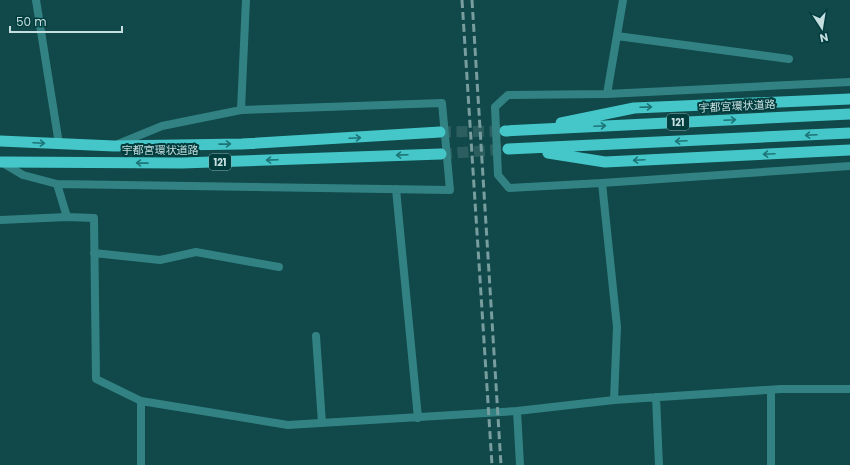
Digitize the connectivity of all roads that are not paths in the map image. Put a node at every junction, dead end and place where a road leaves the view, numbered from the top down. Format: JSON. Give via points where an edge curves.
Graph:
{"nodes":[{"id":1,"x":36,"y":0,"type":"edge"},
{"id":2,"x":246,"y":0,"type":"edge"},
{"id":3,"x":623,"y":0,"type":"edge"},
{"id":4,"x":617,"y":36,"type":"junction"},
{"id":5,"x":789,"y":60,"type":"dead end"},
{"id":6,"x":850,"y":82,"type":"edge"},
{"id":7,"x":607,"y":94,"type":"junction"},
{"id":8,"x":850,"y":99,"type":"edge"},
{"id":9,"x":241,"y":110,"type":"junction"},
{"id":10,"x":850,"y":114,"type":"edge"},
{"id":11,"x":526,"y":130,"type":"junction"},
{"id":12,"x":505,"y":131,"type":"tunnel mouth"},
{"id":13,"x":440,"y":132,"type":"tunnel mouth"},
{"id":14,"x":850,"y":133,"type":"edge"},
{"id":15,"x":0,"y":141,"type":"edge"},
{"id":16,"x":58,"y":144,"type":"junction"},
{"id":17,"x":114,"y":146,"type":"junction"},
{"id":18,"x":508,"y":149,"type":"tunnel mouth"},
{"id":19,"x":522,"y":149,"type":"junction"},
{"id":20,"x":850,"y":150,"type":"edge"},
{"id":21,"x":441,"y":154,"type":"tunnel mouth"},
{"id":22,"x":0,"y":162,"type":"edge"},
{"id":23,"x":850,"y":166,"type":"edge"},
{"id":24,"x":602,"y":183,"type":"junction"},
{"id":25,"x":57,"y":184,"type":"junction"},
{"id":26,"x":396,"y":189,"type":"junction"},
{"id":27,"x":67,"y":217,"type":"junction"},
{"id":28,"x":0,"y":220,"type":"edge"},
{"id":29,"x":94,"y":253,"type":"junction"},
{"id":30,"x":279,"y":267,"type":"dead end"},
{"id":31,"x":316,"y":336,"type":"dead end"},
{"id":32,"x":850,"y":389,"type":"edge"},
{"id":33,"x":771,"y":390,"type":"junction"},
{"id":34,"x":656,"y":397,"type":"junction"},
{"id":35,"x":614,"y":400,"type":"junction"},
{"id":36,"x":141,"y":401,"type":"junction"},
{"id":37,"x":517,"y":411,"type":"junction"},
{"id":38,"x":418,"y":418,"type":"junction"},
{"id":39,"x":322,"y":423,"type":"junction"},
{"id":40,"x":142,"y":465,"type":"edge"},
{"id":41,"x":520,"y":465,"type":"edge"},
{"id":42,"x":660,"y":465,"type":"edge"},
{"id":43,"x":771,"y":465,"type":"edge"}],
"edges":[{"from":1,"to":16,"type":"street"},
{"from":2,"to":9,"type":"street"},
{"from":3,"to":4,"type":"street"},
{"from":4,"to":5,"type":"street"},
{"from":4,"to":7,"type":"street"},
{"from":6,"to":7,"type":"street"},
{"from":7,"to":24,"type":"street","via":[[508,95],[495,107],[498,175],[509,188]]},
{"from":11,"to":8,"type":"highway","number":"121","one_way":true,"via":[[634,108]]},
{"from":9,"to":17,"type":"street","via":[[162,126]]},
{"from":9,"to":26,"type":"street","via":[[442,103],[450,190]]},
{"from":11,"to":10,"type":"highway","name":"宇都宮環状道路","number":"121","one_way":true},
{"from":11,"to":12,"type":"highway","name":"宇都宮環状道路","number":"121"},
{"from":17,"to":13,"type":"highway","name":"宇都宮環状道路","number":"121","one_way":true,"via":[[242,144]]},
{"from":14,"to":19,"type":"highway","number":"121","one_way":true},
{"from":15,"to":16,"type":"highway","name":"宇都宮環状道路","number":"121","one_way":true},
{"from":16,"to":17,"type":"highway","name":"宇都宮環状道路","number":"121"},
{"from":18,"to":19,"type":"highway","number":"121"},
{"from":20,"to":19,"type":"highway","number":"121","one_way":true,"via":[[605,162]]},
{"from":21,"to":22,"type":"highway","name":"宇都宮環状道路","number":"121","one_way":true,"via":[[182,163]]},
{"from":22,"to":25,"type":"street","via":[[23,176]]},
{"from":23,"to":24,"type":"street"},
{"from":24,"to":35,"type":"street","via":[[617,328]]},
{"from":25,"to":26,"type":"street"},
{"from":25,"to":27,"type":"street"},
{"from":26,"to":38,"type":"street"},
{"from":27,"to":28,"type":"street"},
{"from":27,"to":29,"type":"street","via":[[94,218]]},
{"from":29,"to":30,"type":"street","via":[[160,260],[196,252]]},
{"from":29,"to":36,"type":"street","via":[[96,379]]},
{"from":31,"to":39,"type":"street"},
{"from":32,"to":33,"type":"street"},
{"from":33,"to":34,"type":"street"},
{"from":33,"to":43,"type":"street"},
{"from":34,"to":35,"type":"street"},
{"from":34,"to":42,"type":"street"},
{"from":35,"to":37,"type":"street"},
{"from":36,"to":39,"type":"street","via":[[288,425]]},
{"from":36,"to":40,"type":"street"},
{"from":37,"to":38,"type":"street"},
{"from":37,"to":41,"type":"street"},
{"from":38,"to":39,"type":"street"}]}
